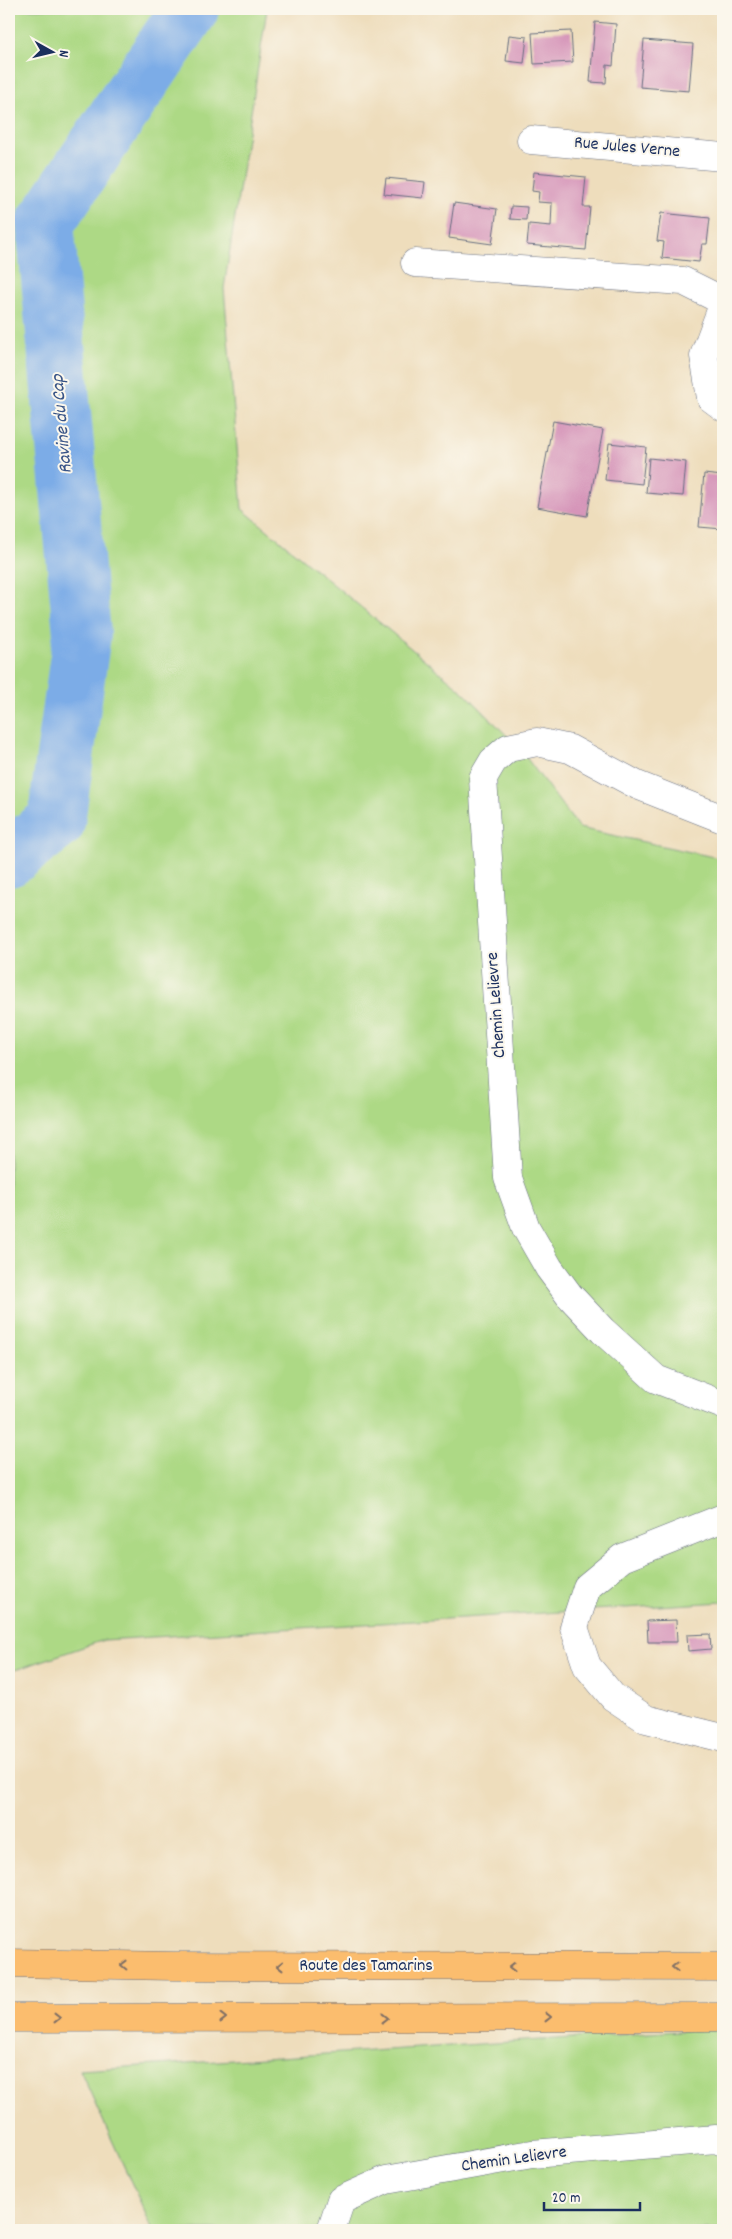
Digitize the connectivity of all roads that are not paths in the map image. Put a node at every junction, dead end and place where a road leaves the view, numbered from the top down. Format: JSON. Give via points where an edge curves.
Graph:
{"nodes":[{"id":1,"x":531,"y":140,"type":"dead end"},
{"id":2,"x":723,"y":157,"type":"edge"},
{"id":3,"x":415,"y":263,"type":"dead end"},
{"id":4,"x":723,"y":301,"type":"edge"},
{"id":5,"x":723,"y":305,"type":"edge"},
{"id":6,"x":723,"y":407,"type":"edge"},
{"id":7,"x":723,"y":819,"type":"edge"},
{"id":8,"x":723,"y":1405,"type":"edge"},
{"id":9,"x":723,"y":1518,"type":"edge"},
{"id":10,"x":723,"y":1738,"type":"edge"},
{"id":11,"x":9,"y":1963,"type":"edge"},
{"id":12,"x":723,"y":1967,"type":"edge"},
{"id":13,"x":723,"y":2017,"type":"edge"},
{"id":14,"x":9,"y":2018,"type":"edge"},
{"id":15,"x":723,"y":2142,"type":"edge"},
{"id":16,"x":331,"y":2230,"type":"edge"}],
"edges":[{"from":1,"to":2,"type":"street","name":"Rue Jules Verne"},
{"from":3,"to":4,"type":"street","via":[[683,281]]},
{"from":5,"to":6,"type":"street","via":[[704,356],[711,398]]},
{"from":7,"to":8,"type":"street","name":"Chemin Lelievre","via":[[637,785],[570,749],[537,742],[508,748],[483,778],[508,1178],[526,1228],[548,1268],[570,1295],[603,1331],[656,1379]]},
{"from":9,"to":10,"type":"street","via":[[622,1558],[587,1588],[574,1627],[587,1666],[613,1697],[646,1719]]},
{"from":12,"to":11,"type":"highway","name":"Route des Tamarins","one_way":true},
{"from":14,"to":13,"type":"highway","one_way":true},
{"from":15,"to":16,"type":"street","name":"Chemin Lelievre","via":[[716,2139],[532,2154],[386,2180],[341,2200]]}]}
